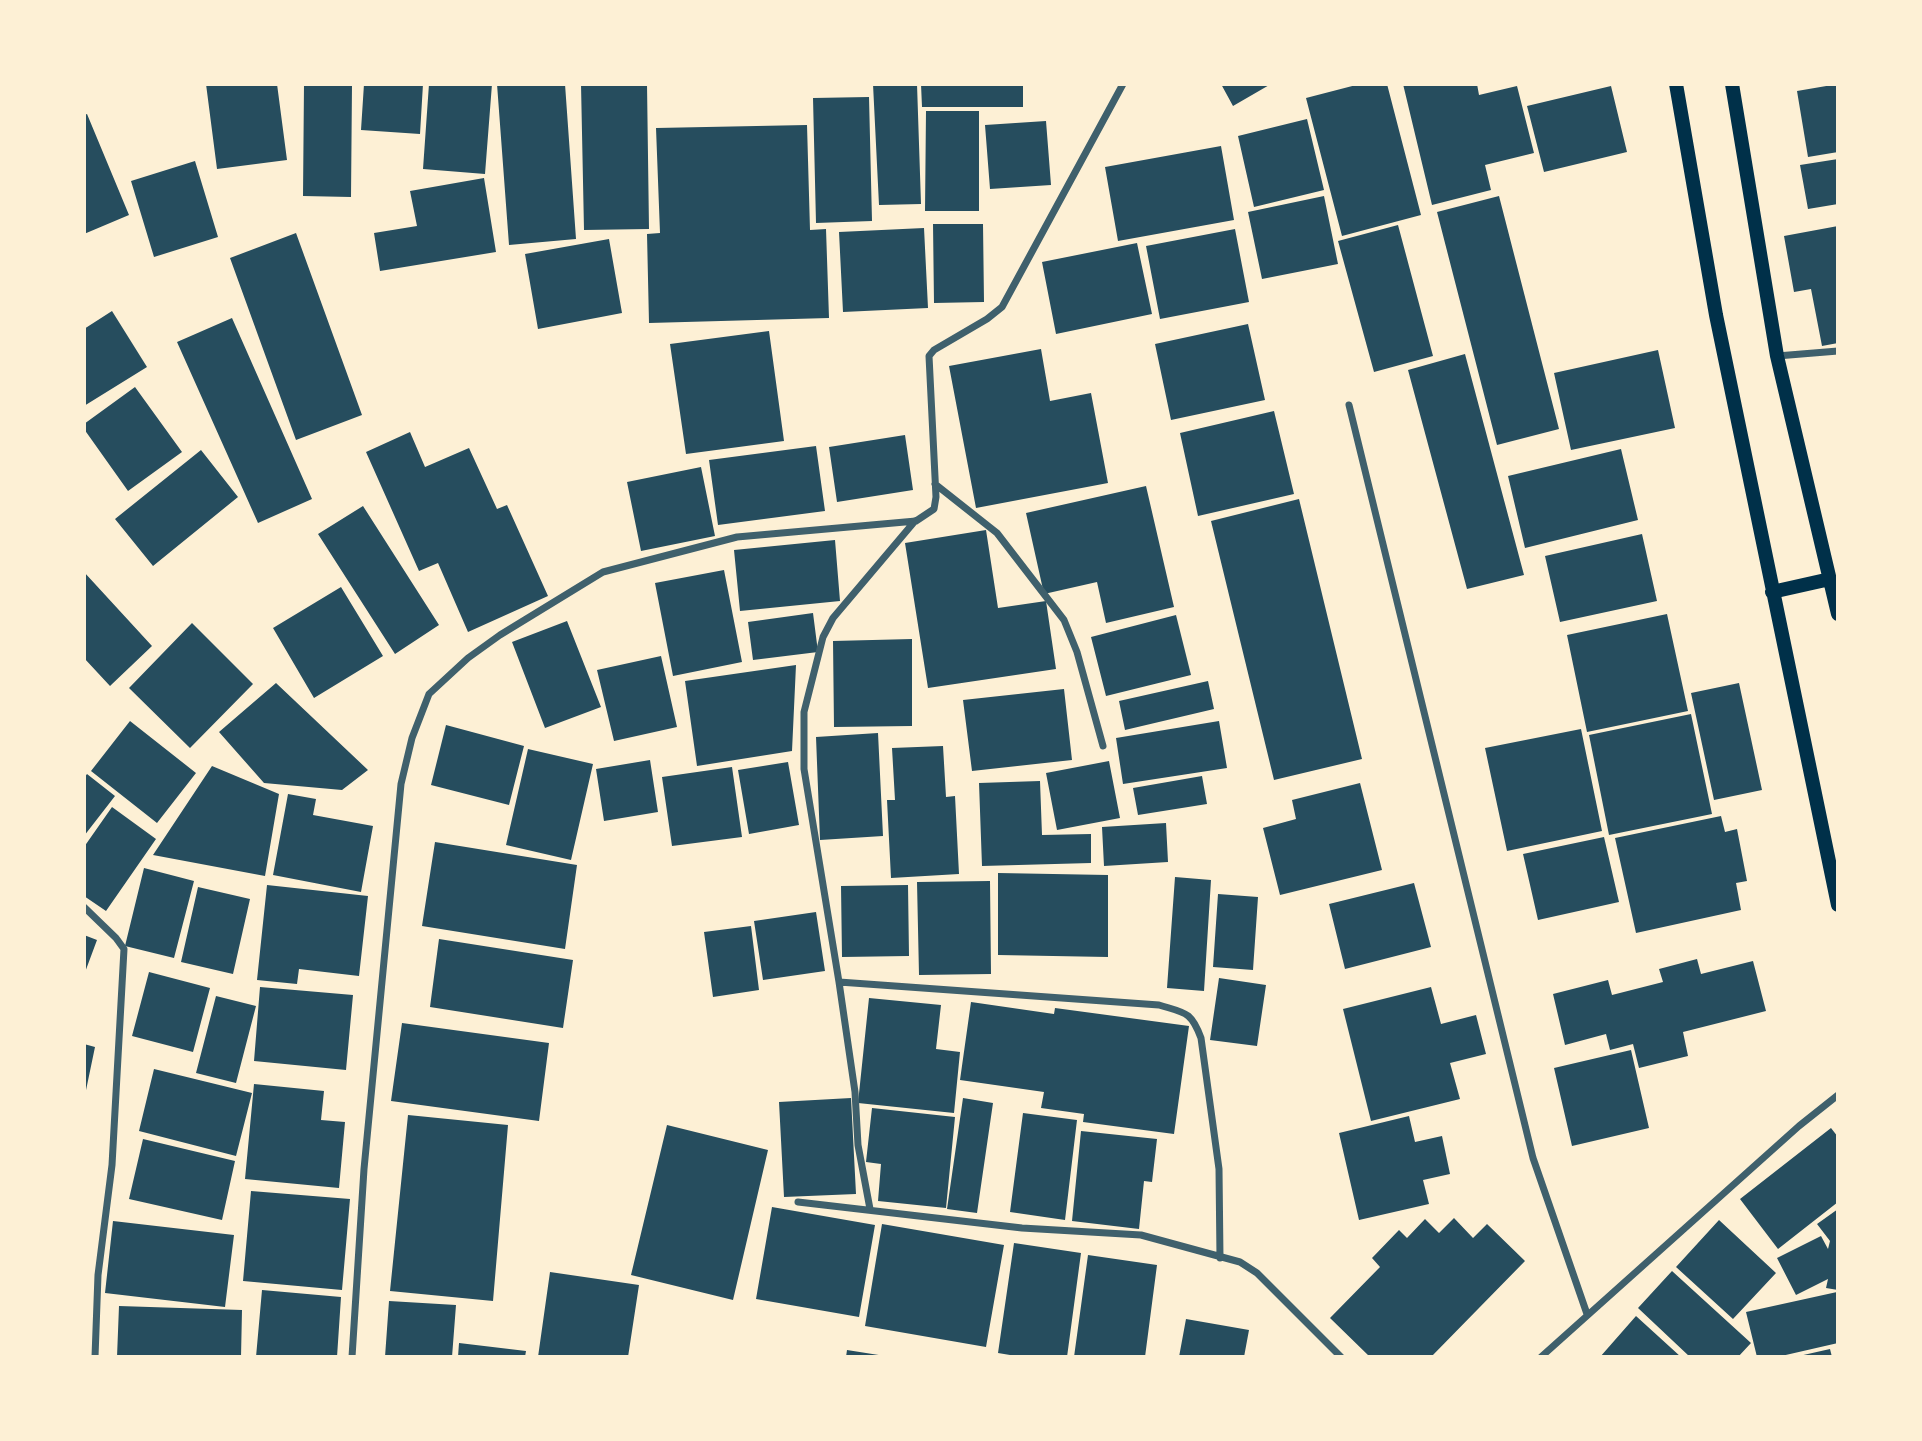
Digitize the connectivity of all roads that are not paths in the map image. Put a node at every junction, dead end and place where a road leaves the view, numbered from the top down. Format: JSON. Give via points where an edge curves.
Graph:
{"nodes":[{"id":1,"x":1123,"y":84,"type":"edge"},
{"id":2,"x":1676,"y":84,"type":"edge"},
{"id":3,"x":1732,"y":84,"type":"edge"},
{"id":4,"x":1838,"y":351,"type":"edge"},
{"id":5,"x":1777,"y":356,"type":"junction"},
{"id":6,"x":1349,"y":405,"type":"dead end"},
{"id":7,"x":935,"y":484,"type":"junction"},
{"id":8,"x":916,"y":521,"type":"junction"},
{"id":9,"x":1830,"y":579,"type":"junction"},
{"id":10,"x":1772,"y":592,"type":"junction"},
{"id":11,"x":1838,"y":614,"type":"edge"},
{"id":12,"x":1103,"y":746,"type":"dead end"},
{"id":13,"x":1838,"y":905,"type":"edge"},
{"id":14,"x":84,"y":907,"type":"edge"},
{"id":15,"x":839,"y":982,"type":"junction"},
{"id":16,"x":1838,"y":1095,"type":"edge"},
{"id":17,"x":798,"y":1202,"type":"dead end"},
{"id":18,"x":870,"y":1209,"type":"junction"},
{"id":19,"x":1220,"y":1258,"type":"junction"},
{"id":20,"x":1587,"y":1314,"type":"junction"},
{"id":21,"x":95,"y":1357,"type":"edge"},
{"id":22,"x":352,"y":1357,"type":"edge"},
{"id":23,"x":1341,"y":1357,"type":"edge"},
{"id":24,"x":1541,"y":1357,"type":"edge"}],
"edges":[{"from":1,"to":7,"type":"street","via":[[1002,307],[929,356]]},
{"from":2,"to":10,"type":"main road","via":[[1716,315]]},
{"from":3,"to":5,"type":"main road"},
{"from":4,"to":5,"type":"street"},
{"from":5,"to":9,"type":"main road"},
{"from":6,"to":20,"type":"street","via":[[1533,1158]]},
{"from":7,"to":8,"type":"street","via":[[934,509]]},
{"from":7,"to":12,"type":"street","via":[[997,533],[1064,620]]},
{"from":8,"to":15,"type":"street","via":[[833,618],[823,637],[804,712],[804,769]]},
{"from":8,"to":22,"type":"street","via":[[737,537],[603,572],[500,635],[429,694],[401,784]]},
{"from":9,"to":10,"type":"main road"},
{"from":9,"to":11,"type":"main road"},
{"from":10,"to":13,"type":"main road"},
{"from":14,"to":21,"type":"street","via":[[124,949]]},
{"from":15,"to":18,"type":"street"},
{"from":15,"to":19,"type":"street","via":[[1159,1005],[1185,1013],[1195,1021],[1203,1051],[1219,1169]]},
{"from":16,"to":20,"type":"street"},
{"from":17,"to":18,"type":"street"},
{"from":18,"to":19,"type":"street","via":[[1141,1235]]},
{"from":19,"to":23,"type":"street","via":[[1240,1262],[1257,1273]]},
{"from":20,"to":24,"type":"street"}]}
